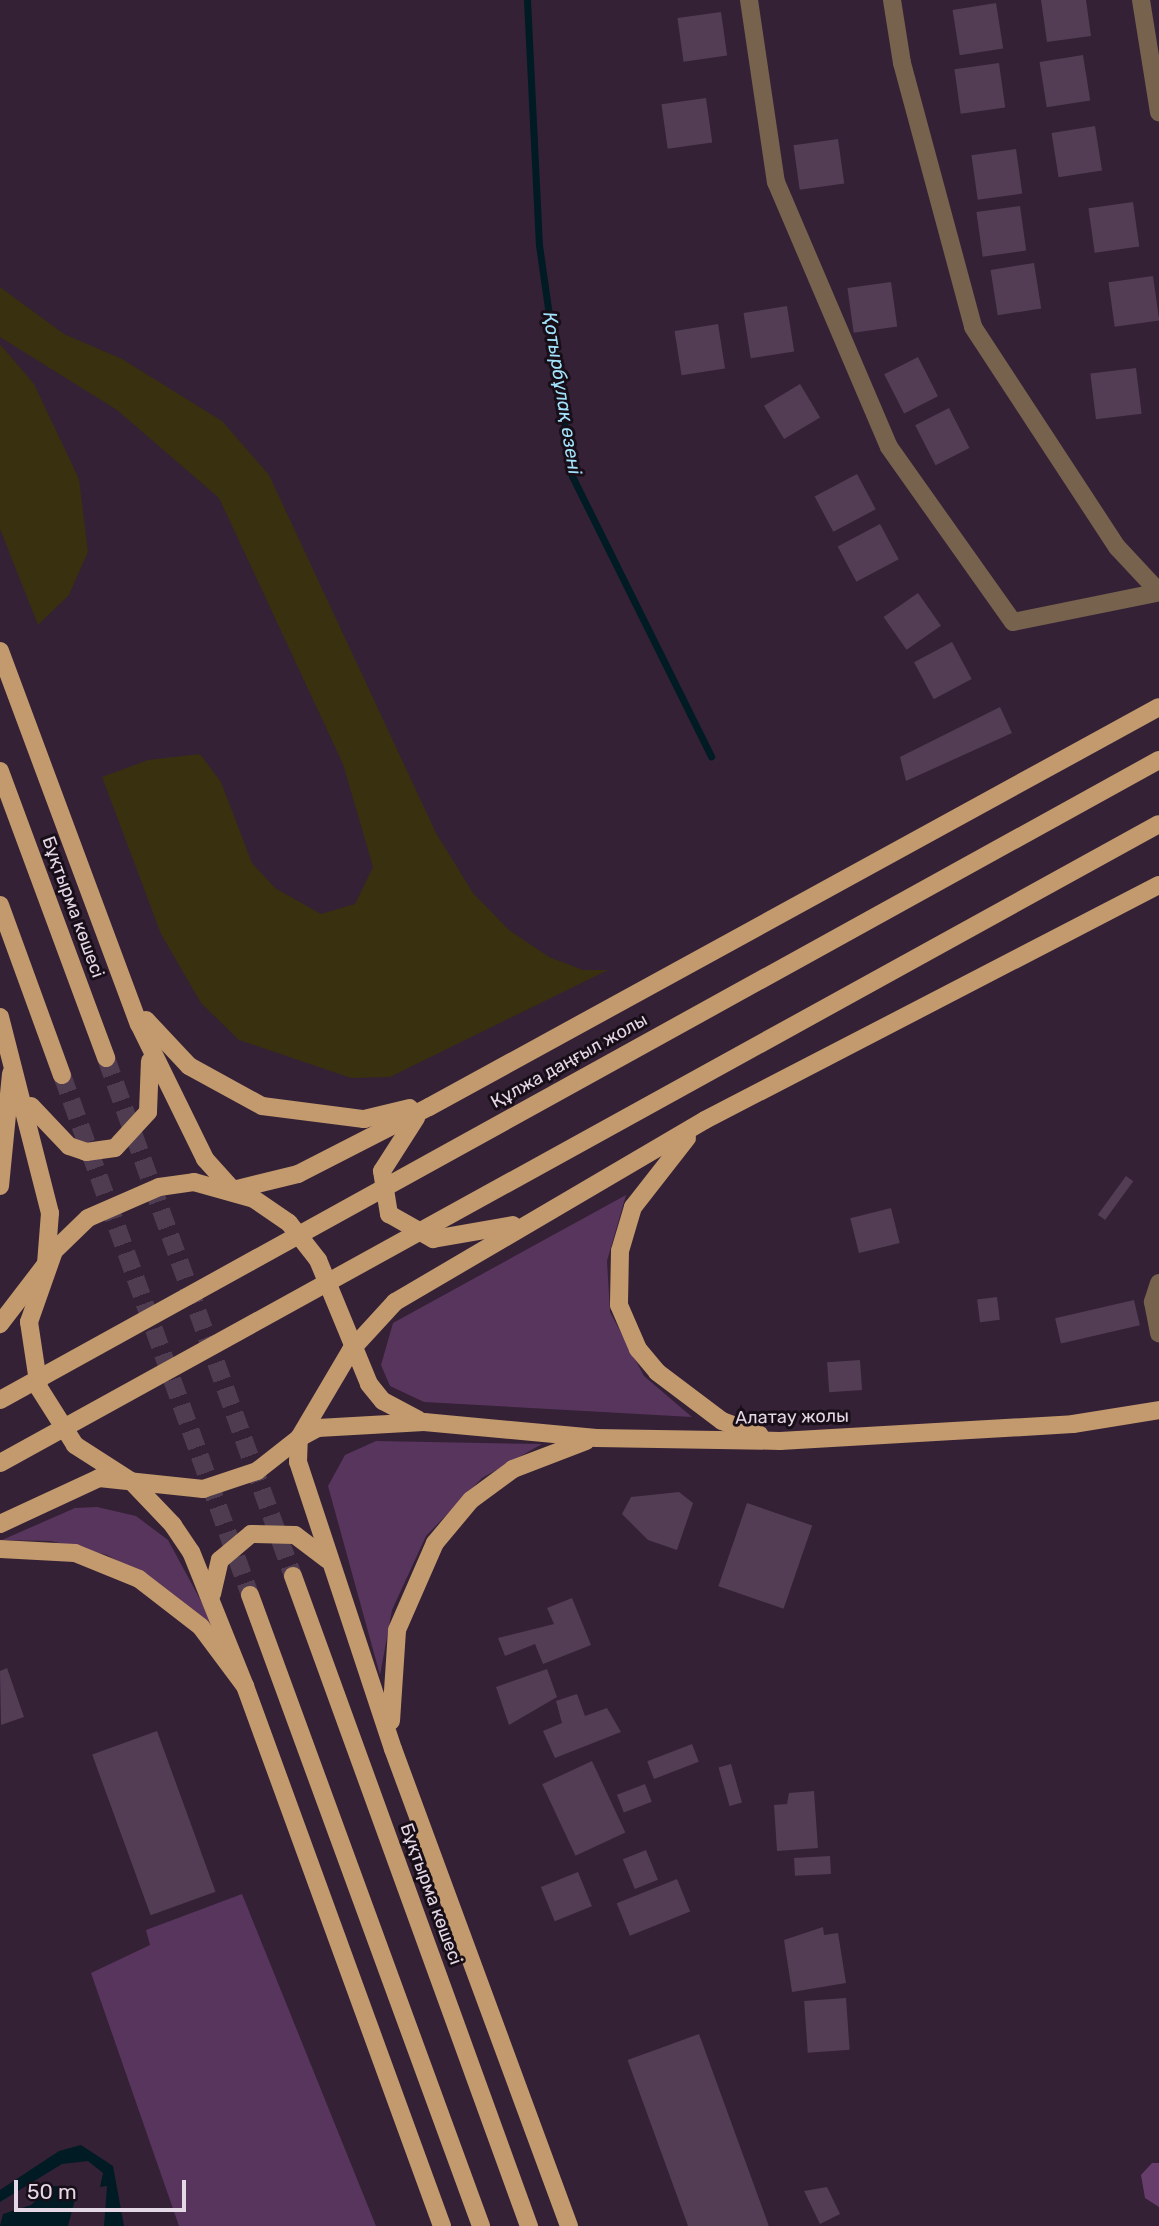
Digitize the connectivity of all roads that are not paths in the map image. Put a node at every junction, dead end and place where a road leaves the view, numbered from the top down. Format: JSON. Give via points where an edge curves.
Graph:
{"nodes":[{"id":1,"x":749,"y":0,"type":"edge"},
{"id":2,"x":892,"y":0,"type":"edge"},
{"id":3,"x":1141,"y":0,"type":"edge"},
{"id":4,"x":1159,"y":113,"type":"edge"},
{"id":5,"x":1157,"y":593,"type":"edge"},
{"id":6,"x":0,"y":651,"type":"edge"},
{"id":7,"x":1159,"y":707,"type":"edge"},
{"id":8,"x":1159,"y":760,"type":"edge"},
{"id":9,"x":0,"y":771,"type":"edge"},
{"id":10,"x":1159,"y":824,"type":"edge"},
{"id":11,"x":1159,"y":885,"type":"edge"},
{"id":12,"x":0,"y":905,"type":"edge"},
{"id":13,"x":125,"y":991,"type":"junction"},
{"id":14,"x":0,"y":1020,"type":"edge"},
{"id":15,"x":139,"y":1024,"type":"junction"},
{"id":16,"x":10,"y":1046,"type":"junction"},
{"id":17,"x":106,"y":1058,"type":"tunnel mouth"},
{"id":18,"x":16,"y":1070,"type":"junction"},
{"id":19,"x":62,"y":1075,"type":"tunnel mouth"},
{"id":20,"x":450,"y":1096,"type":"junction"},
{"id":21,"x":429,"y":1107,"type":"junction"},
{"id":22,"x":705,"y":1120,"type":"junction"},
{"id":23,"x":0,"y":1186,"type":"edge"},
{"id":24,"x":233,"y":1190,"type":"junction"},
{"id":25,"x":558,"y":1206,"type":"junction"},
{"id":26,"x":46,"y":1264,"type":"junction"},
{"id":27,"x":1159,"y":1283,"type":"edge"},
{"id":28,"x":335,"y":1304,"type":"junction"},
{"id":29,"x":0,"y":1324,"type":"edge"},
{"id":30,"x":1159,"y":1333,"type":"edge"},
{"id":31,"x":351,"y":1350,"type":"junction"},
{"id":32,"x":325,"y":1397,"type":"junction"},
{"id":33,"x":0,"y":1400,"type":"edge"},
{"id":34,"x":1159,"y":1410,"type":"edge"},
{"id":35,"x":425,"y":1422,"type":"junction"},
{"id":36,"x":299,"y":1438,"type":"junction"},
{"id":37,"x":596,"y":1438,"type":"junction"},
{"id":38,"x":780,"y":1441,"type":"junction"},
{"id":39,"x":0,"y":1463,"type":"edge"},
{"id":40,"x":131,"y":1481,"type":"junction"},
{"id":41,"x":0,"y":1524,"type":"edge"},
{"id":42,"x":0,"y":1549,"type":"edge"},
{"id":43,"x":332,"y":1566,"type":"junction"},
{"id":44,"x":293,"y":1576,"type":"tunnel mouth"},
{"id":45,"x":250,"y":1594,"type":"tunnel mouth"},
{"id":46,"x":212,"y":1599,"type":"junction"},
{"id":47,"x":245,"y":1686,"type":"junction"},
{"id":48,"x":393,"y":1749,"type":"junction"},
{"id":49,"x":442,"y":2226,"type":"edge"},
{"id":50,"x":481,"y":2226,"type":"edge"},
{"id":51,"x":528,"y":2226,"type":"edge"},
{"id":52,"x":569,"y":2226,"type":"edge"}],
"edges":[{"from":1,"to":5,"type":"street","via":[[776,182],[889,447],[1013,622]]},
{"from":2,"to":5,"type":"street","via":[[902,63],[973,327]]},
{"from":3,"to":4,"type":"street"},
{"from":6,"to":13,"type":"main road"},
{"from":7,"to":20,"type":"main road"},
{"from":8,"to":33,"type":"main road","name":"Құлжа даңғыл жолы","bridge":true},
{"from":9,"to":17,"type":"main road","name":"Бұқтырма көшесі"},
{"from":10,"to":39,"type":"main road","bridge":true},
{"from":11,"to":22,"type":"main road"},
{"from":12,"to":19,"type":"main road"},
{"from":13,"to":15,"type":"main road"},
{"from":13,"to":20,"type":"main road","via":[[172,1051],[211,1082],[262,1106],[364,1119]]},
{"from":14,"to":16,"type":"main road"},
{"from":15,"to":18,"type":"main road","via":[[153,1097],[140,1126],[115,1148],[86,1152],[51,1134],[37,1119]]},
{"from":15,"to":24,"type":"main road","via":[[205,1159]]},
{"from":16,"to":18,"type":"main road"},
{"from":16,"to":23,"type":"main road","via":[[11,1107]]},
{"from":18,"to":26,"type":"main road","via":[[48,1191]]},
{"from":20,"to":21,"type":"main road"},
{"from":21,"to":24,"type":"main road","via":[[298,1174]]},
{"from":21,"to":25,"type":"main road","via":[[395,1142],[382,1171],[383,1200],[402,1225],[450,1240]]},
{"from":22,"to":25,"type":"main road"},
{"from":22,"to":38,"type":"main road","via":[[633,1207],[620,1251],[619,1305],[638,1349],[680,1392],[722,1421]]},
{"from":24,"to":26,"type":"main road","via":[[177,1183],[122,1201],[74,1227]]},
{"from":24,"to":28,"type":"main road","via":[[272,1209],[305,1240]]},
{"from":25,"to":31,"type":"main road","via":[[395,1302]]},
{"from":26,"to":29,"type":"main road"},
{"from":26,"to":40,"type":"main road","via":[[29,1322],[38,1388],[75,1445]]},
{"from":27,"to":30,"type":"street","via":[[1153,1302]]},
{"from":28,"to":31,"type":"main road"},
{"from":28,"to":32,"type":"main road","via":[[337,1352]]},
{"from":31,"to":32,"type":"main road"},
{"from":31,"to":35,"type":"main road","via":[[383,1401]]},
{"from":32,"to":36,"type":"main road"},
{"from":34,"to":38,"type":"main road","name":"Алатау жолы","via":[[1073,1424]]},
{"from":35,"to":36,"type":"main road","via":[[318,1429]]},
{"from":35,"to":37,"type":"main road","name":"Алатау жолы"},
{"from":36,"to":40,"type":"main road","via":[[266,1466],[220,1485],[181,1490]]},
{"from":36,"to":43,"type":"main road","via":[[296,1453]]},
{"from":37,"to":38,"type":"main road","name":"Алатау жолы"},
{"from":37,"to":48,"type":"main road","via":[[513,1469],[471,1500],[435,1543],[397,1630],[388,1692]]},
{"from":40,"to":41,"type":"main road","via":[[85,1481]]},
{"from":40,"to":46,"type":"main road","via":[[173,1525]]},
{"from":42,"to":47,"type":"main road","via":[[75,1553],[139,1579],[201,1627]]},
{"from":43,"to":46,"type":"main road","via":[[295,1535],[251,1534],[220,1560]]},
{"from":43,"to":48,"type":"main road"},
{"from":44,"to":51,"type":"main road","name":"Бұқтырма көшесі"},
{"from":45,"to":50,"type":"main road"},
{"from":46,"to":47,"type":"main road"},
{"from":47,"to":49,"type":"main road"},
{"from":48,"to":52,"type":"main road"}]}
